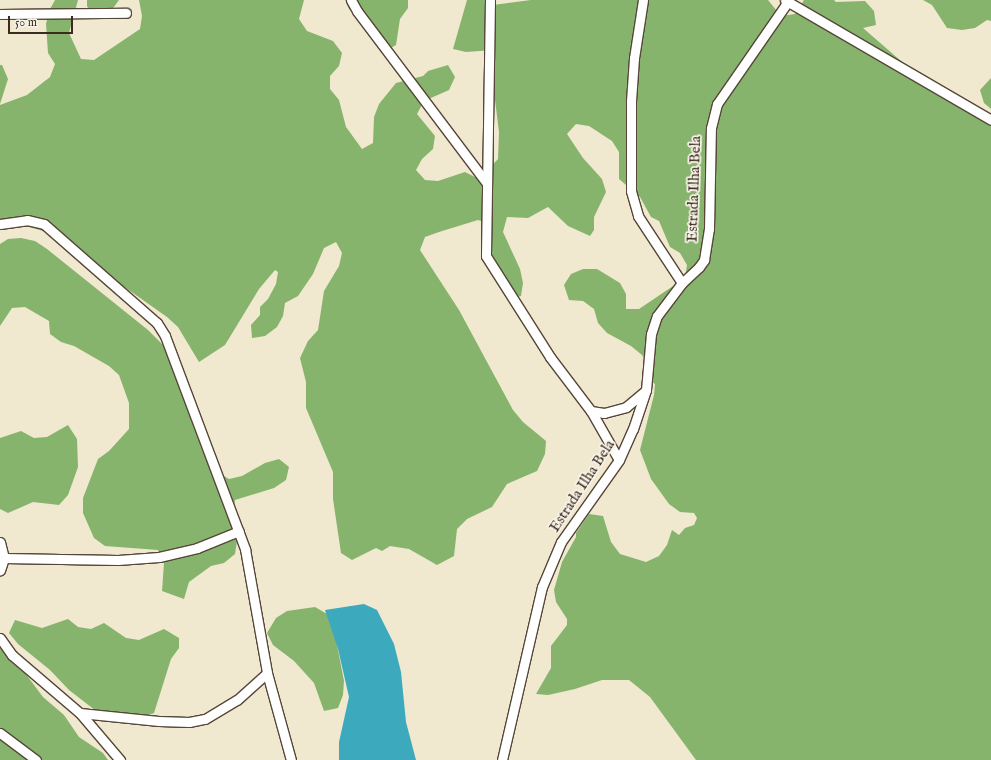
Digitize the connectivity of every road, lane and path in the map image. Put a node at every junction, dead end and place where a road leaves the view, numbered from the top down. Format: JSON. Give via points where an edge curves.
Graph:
{"nodes":[{"id":1,"x":351,"y":0,"type":"edge"},
{"id":2,"x":490,"y":0,"type":"edge"},
{"id":3,"x":644,"y":0,"type":"edge"},
{"id":4,"x":787,"y":0,"type":"edge"},
{"id":5,"x":126,"y":13,"type":"dead end"},
{"id":6,"x":0,"y":14,"type":"edge"},
{"id":7,"x":991,"y":120,"type":"edge"},
{"id":8,"x":486,"y":182,"type":"junction"},
{"id":9,"x":0,"y":224,"type":"edge"},
{"id":10,"x":682,"y":283,"type":"junction"},
{"id":11,"x":646,"y":390,"type":"junction"},
{"id":12,"x":591,"y":411,"type":"junction"},
{"id":13,"x":619,"y":460,"type":"junction"},
{"id":14,"x":239,"y":531,"type":"junction"},
{"id":15,"x":0,"y":542,"type":"edge"},
{"id":16,"x":4,"y":558,"type":"junction"},
{"id":17,"x":0,"y":570,"type":"edge"},
{"id":18,"x":0,"y":638,"type":"edge"},
{"id":19,"x":267,"y":673,"type":"junction"},
{"id":20,"x":80,"y":713,"type":"junction"},
{"id":21,"x":0,"y":733,"type":"edge"},
{"id":22,"x":36,"y":760,"type":"edge"},
{"id":23,"x":120,"y":760,"type":"edge"},
{"id":24,"x":291,"y":760,"type":"edge"},
{"id":25,"x":502,"y":760,"type":"edge"}],
"edges":[{"from":1,"to":8,"type":"street"},
{"from":2,"to":8,"type":"street"},
{"from":3,"to":10,"type":"street","via":[[634,58],[631,101],[631,191],[638,216]]},
{"from":4,"to":7,"type":"street"},
{"from":4,"to":10,"type":"street","name":"Estrada Ilha Bela","via":[[716,104],[710,140],[708,240],[699,267]]},
{"from":5,"to":6,"type":"street"},
{"from":8,"to":12,"type":"street","via":[[486,256],[550,357]]},
{"from":9,"to":14,"type":"street","via":[[27,220],[44,224],[161,329]]},
{"from":10,"to":11,"type":"street","name":"Estrada Ilha Bela","via":[[657,316],[651,334]]},
{"from":11,"to":12,"type":"street","via":[[626,407],[604,413]]},
{"from":11,"to":13,"type":"street","name":"Estrada Ilha Bela"},
{"from":12,"to":13,"type":"street"},
{"from":13,"to":25,"type":"street","name":"Estrada Ilha Bela","via":[[561,542],[542,587]]},
{"from":14,"to":16,"type":"street","via":[[197,548],[159,557],[118,560]]},
{"from":14,"to":19,"type":"street","via":[[245,549]]},
{"from":15,"to":16,"type":"street"},
{"from":16,"to":17,"type":"street"},
{"from":18,"to":20,"type":"street","via":[[12,655]]},
{"from":19,"to":20,"type":"street","via":[[237,700],[205,719],[189,722],[159,721]]},
{"from":19,"to":24,"type":"street"},
{"from":20,"to":23,"type":"street"},
{"from":21,"to":22,"type":"street"}]}
